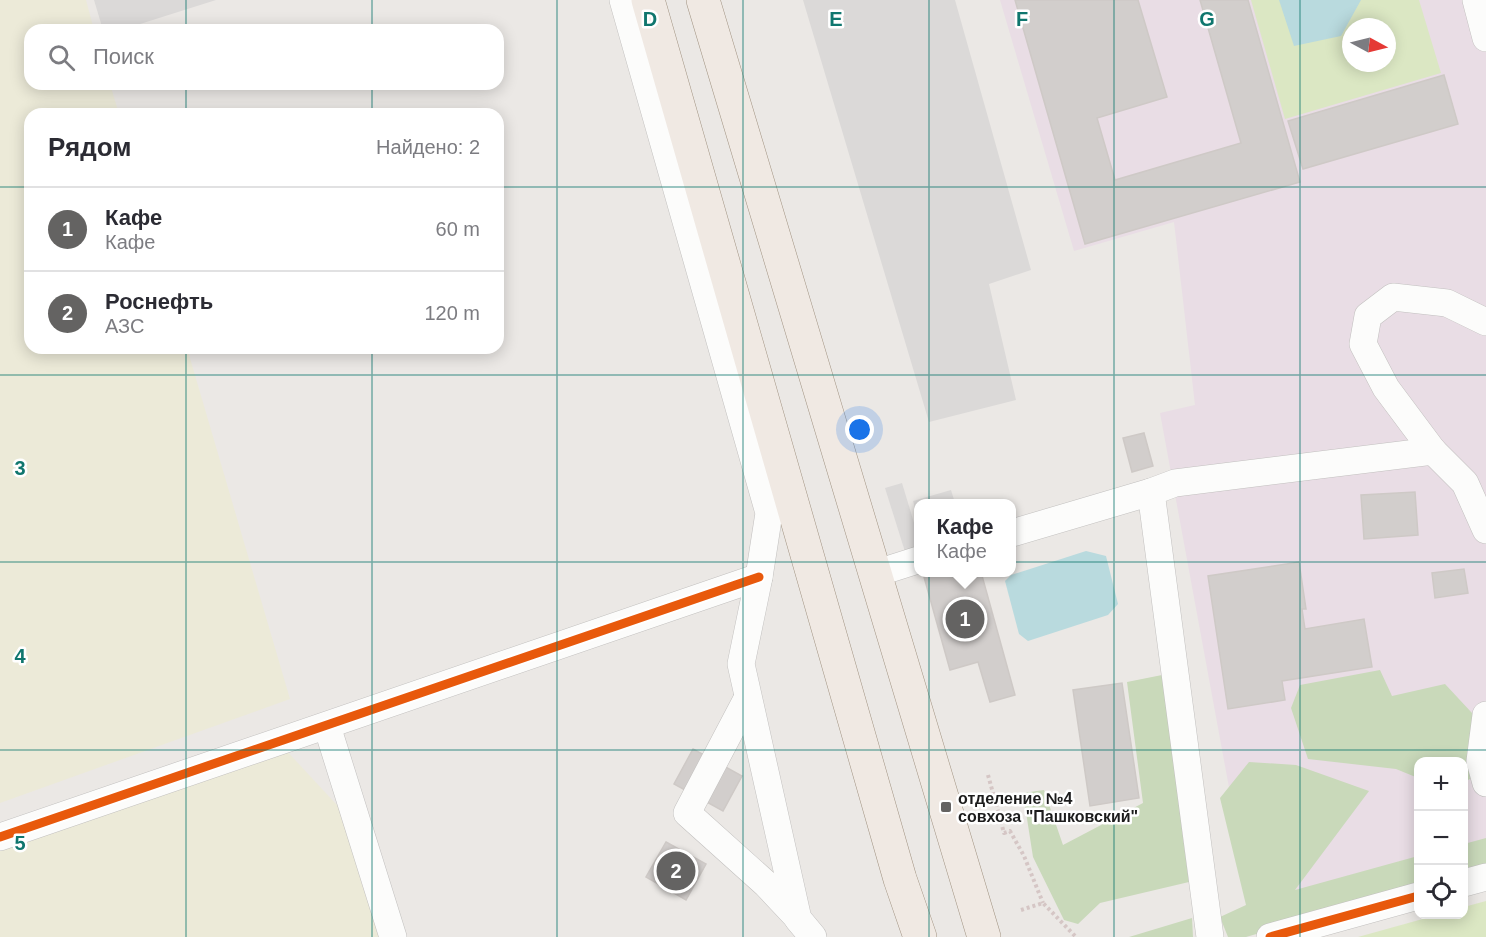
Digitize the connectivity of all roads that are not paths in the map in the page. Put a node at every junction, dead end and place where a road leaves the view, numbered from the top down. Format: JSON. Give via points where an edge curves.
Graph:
{"nodes":[{"id":1,"x":623,"y":0,"type":"edge"},
{"id":2,"x":648,"y":0,"type":"edge"},
{"id":3,"x":703,"y":0,"type":"edge"},
{"id":4,"x":1476,"y":0,"type":"edge"},
{"id":5,"x":1486,"y":38,"type":"edge"},
{"id":6,"x":1486,"y":322,"type":"edge"},
{"id":7,"x":1433,"y":451,"type":"junction"},
{"id":8,"x":1151,"y":492,"type":"junction"},
{"id":9,"x":1486,"y":530,"type":"edge"},
{"id":10,"x":1016,"y":532,"type":"edge"},
{"id":11,"x":914,"y":561,"type":"edge"},
{"id":12,"x":874,"y":574,"type":"junction"},
{"id":13,"x":759,"y":577,"type":"junction"},
{"id":14,"x":747,"y":699,"type":"junction"},
{"id":15,"x":1486,"y":715,"type":"edge"},
{"id":16,"x":327,"y":726,"type":"junction"},
{"id":17,"x":1486,"y":783,"type":"edge"},
{"id":18,"x":0,"y":837,"type":"edge"},
{"id":19,"x":1486,"y":877,"type":"edge"},
{"id":20,"x":1468,"y":882,"type":"edge"},
{"id":21,"x":1414,"y":897,"type":"edge"},
{"id":22,"x":806,"y":928,"type":"edge"},
{"id":23,"x":393,"y":937,"type":"edge"},
{"id":24,"x":920,"y":937,"type":"edge"},
{"id":25,"x":984,"y":937,"type":"edge"},
{"id":26,"x":1210,"y":937,"type":"edge"},
{"id":27,"x":1270,"y":937,"type":"edge"}],
"edges":[{"from":1,"to":13,"type":"street","via":[[769,513]]},
{"from":2,"to":24,"type":"main road"},
{"from":3,"to":12,"type":"main road"},
{"from":4,"to":5,"type":"street"},
{"from":6,"to":7,"type":"street","via":[[1447,303],[1393,297],[1368,316],[1363,344],[1386,388]]},
{"from":7,"to":8,"type":"street","via":[[1175,483]]},
{"from":7,"to":9,"type":"street","via":[[1465,483]]},
{"from":8,"to":10,"type":"street"},
{"from":8,"to":26,"type":"street"},
{"from":11,"to":12,"type":"street"},
{"from":12,"to":25,"type":"main road"},
{"from":13,"to":14,"type":"street","via":[[741,664]]},
{"from":13,"to":16,"type":"street"},
{"from":14,"to":22,"type":"street"},
{"from":14,"to":22,"type":"street","via":[[687,813],[766,884]]},
{"from":15,"to":17,"type":"street","via":[[1480,761]]},
{"from":16,"to":18,"type":"street"},
{"from":16,"to":23,"type":"street"},
{"from":19,"to":20,"type":"street"},
{"from":21,"to":27,"type":"street"}]}
